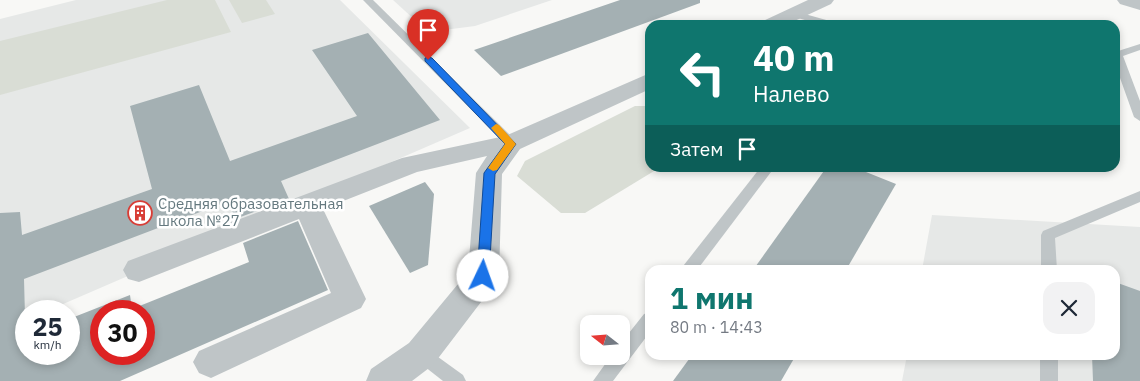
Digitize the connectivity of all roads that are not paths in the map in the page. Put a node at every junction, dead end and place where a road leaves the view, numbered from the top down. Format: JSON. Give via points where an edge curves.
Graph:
{"nodes":[{"id":1,"x":368,"y":0,"type":"edge"},
{"id":2,"x":824,"y":0,"type":"edge"},
{"id":3,"x":1127,"y":0,"type":"edge"},
{"id":4,"x":1140,"y":4,"type":"edge"},
{"id":5,"x":794,"y":14,"type":"junction"},
{"id":6,"x":781,"y":20,"type":"edge"},
{"id":7,"x":815,"y":20,"type":"edge"},
{"id":8,"x":1140,"y":47,"type":"edge"},
{"id":9,"x":1120,"y":54,"type":"edge"},
{"id":10,"x":1120,"y":65,"type":"edge"},
{"id":11,"x":645,"y":82,"type":"edge"},
{"id":12,"x":1140,"y":117,"type":"edge"},
{"id":13,"x":510,"y":144,"type":"junction"},
{"id":14,"x":764,"y":172,"type":"edge"},
{"id":15,"x":1140,"y":196,"type":"edge"},
{"id":16,"x":307,"y":205,"type":"junction"},
{"id":17,"x":692,"y":265,"type":"edge"},
{"id":18,"x":1049,"y":265,"type":"edge"},
{"id":19,"x":139,"y":270,"type":"dead end"},
{"id":20,"x":645,"y":325,"type":"edge"},
{"id":21,"x":421,"y":354,"type":"junction"},
{"id":22,"x":1049,"y":360,"type":"edge"},
{"id":23,"x":211,"y":362,"type":"dead end"},
{"id":24,"x":384,"y":381,"type":"edge"},
{"id":25,"x":458,"y":381,"type":"edge"},
{"id":26,"x":602,"y":381,"type":"edge"},
{"id":27,"x":1049,"y":381,"type":"edge"}],
"edges":[{"from":1,"to":13,"type":"lane"},
{"from":2,"to":5,"type":"street"},
{"from":3,"to":4,"type":"street"},
{"from":5,"to":6,"type":"street"},
{"from":5,"to":7,"type":"lane"},
{"from":8,"to":9,"type":"lane"},
{"from":10,"to":12,"type":"lane"},
{"from":11,"to":13,"type":"street"},
{"from":13,"to":16,"type":"street","via":[[410,164]]},
{"from":13,"to":21,"type":"street","via":[[489,173],[483,276]]},
{"from":14,"to":17,"type":"lane"},
{"from":15,"to":18,"type":"lane","via":[[1048,235]]},
{"from":16,"to":19,"type":"street"},
{"from":16,"to":23,"type":"street","via":[[350,299]]},
{"from":20,"to":26,"type":"lane"},
{"from":21,"to":24,"type":"street"},
{"from":21,"to":25,"type":"lane"},
{"from":22,"to":27,"type":"lane"}]}
